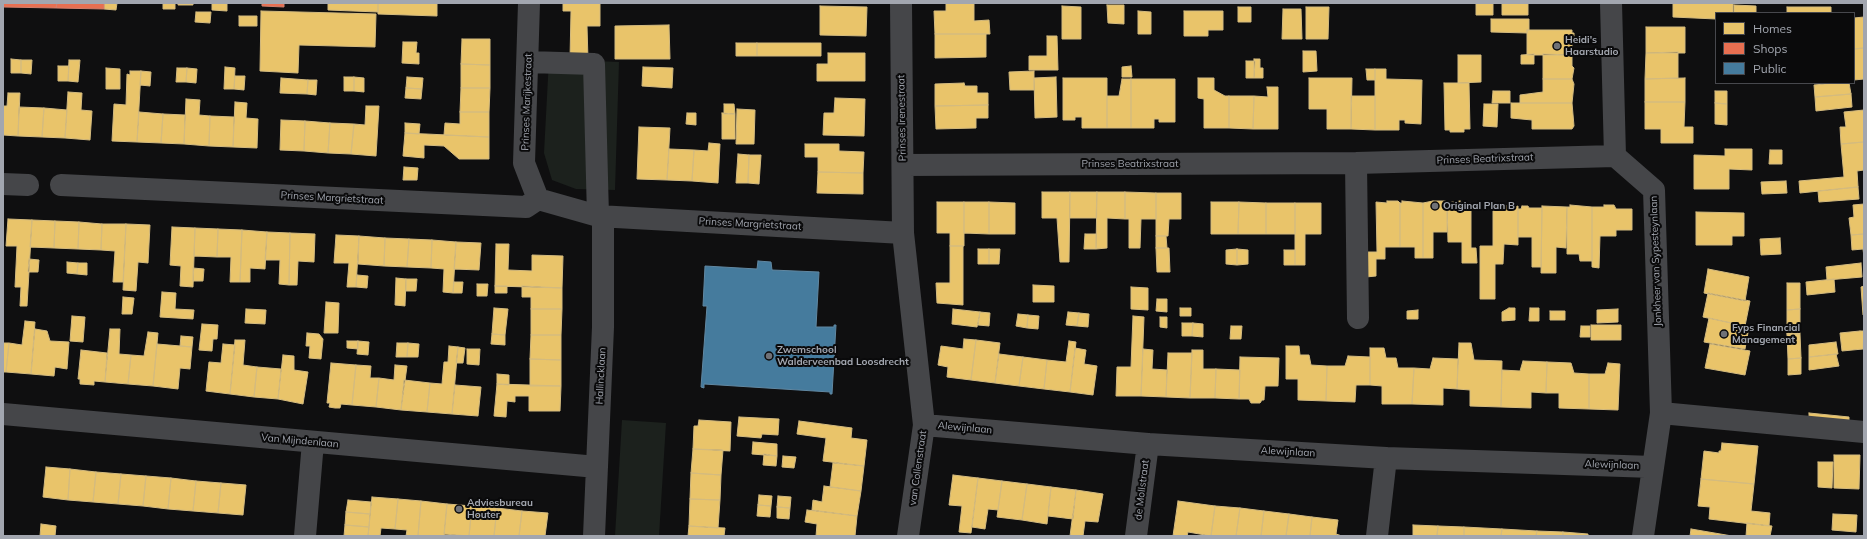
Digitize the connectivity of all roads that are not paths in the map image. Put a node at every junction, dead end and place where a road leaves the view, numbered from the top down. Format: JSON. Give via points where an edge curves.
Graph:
{"nodes":[{"id":1,"x":529,"y":3,"type":"edge"},
{"id":2,"x":901,"y":3,"type":"edge"},
{"id":3,"x":1611,"y":3,"type":"edge"},
{"id":4,"x":528,"y":62,"type":"junction"},
{"id":5,"x":1615,"y":156,"type":"junction"},
{"id":6,"x":1356,"y":163,"type":"junction"},
{"id":7,"x":903,"y":165,"type":"junction"},
{"id":8,"x":3,"y":184,"type":"edge"},
{"id":9,"x":28,"y":185,"type":"dead end"},
{"id":10,"x":61,"y":185,"type":"dead end"},
{"id":11,"x":538,"y":199,"type":"junction"},
{"id":12,"x":600,"y":216,"type":"junction"},
{"id":13,"x":903,"y":233,"type":"junction"},
{"id":14,"x":1358,"y":318,"type":"dead end"},
{"id":15,"x":3,"y":414,"type":"edge"},
{"id":16,"x":1661,"y":414,"type":"junction"},
{"id":17,"x":924,"y":425,"type":"junction"},
{"id":18,"x":1864,"y":432,"type":"edge"},
{"id":19,"x":313,"y":442,"type":"junction"},
{"id":20,"x":1148,"y":444,"type":"junction"},
{"id":21,"x":1386,"y":458,"type":"junction"},
{"id":22,"x":596,"y":467,"type":"junction"},
{"id":23,"x":1653,"y":467,"type":"junction"},
{"id":24,"x":305,"y":536,"type":"edge"},
{"id":25,"x":594,"y":536,"type":"edge"},
{"id":26,"x":908,"y":536,"type":"edge"},
{"id":27,"x":1136,"y":536,"type":"edge"},
{"id":28,"x":1377,"y":536,"type":"edge"},
{"id":29,"x":1643,"y":536,"type":"edge"}],
"edges":[{"from":1,"to":4,"type":"street","name":"Prinses Marijkestraat"},
{"from":2,"to":7,"type":"street","name":"Prinses Irenestraat"},
{"from":3,"to":5,"type":"street"},
{"from":4,"to":11,"type":"street","name":"Prinses Marijkestraat","via":[[524,163]]},
{"from":4,"to":12,"type":"street","via":[[594,64]]},
{"from":5,"to":6,"type":"street","name":"Prinses Beatrixstraat"},
{"from":5,"to":16,"type":"street","name":"Jonkheer van Sypesteynlaan","via":[[1654,190]]},
{"from":6,"to":7,"type":"street","name":"Prinses Beatrixstraat"},
{"from":6,"to":14,"type":"street"},
{"from":7,"to":13,"type":"street","name":"Prinses Irenestraat"},
{"from":8,"to":9,"type":"street"},
{"from":10,"to":11,"type":"street","name":"Prinses Margrietstraat","via":[[526,207]]},
{"from":11,"to":12,"type":"street","name":"Prinses Margrietstraat"},
{"from":12,"to":13,"type":"street","name":"Prinses Margrietstraat"},
{"from":12,"to":22,"type":"street","name":"Hallincklaan","via":[[603,326]]},
{"from":13,"to":17,"type":"street","name":"van Collenstraat"},
{"from":15,"to":19,"type":"street","name":"Van Mijndenlaan"},
{"from":16,"to":18,"type":"street"},
{"from":16,"to":23,"type":"street","name":"Jonkheer van Sypesteynlaan"},
{"from":17,"to":20,"type":"street","name":"Alewijnlaan"},
{"from":17,"to":26,"type":"street","name":"van Collenstraat"},
{"from":19,"to":22,"type":"street","name":"Van Mijndenlaan"},
{"from":19,"to":24,"type":"street"},
{"from":20,"to":21,"type":"street","name":"Alewijnlaan"},
{"from":20,"to":27,"type":"street","name":"de Mollstraat"},
{"from":21,"to":23,"type":"street","name":"Alewijnlaan"},
{"from":21,"to":28,"type":"street"},
{"from":22,"to":25,"type":"street","name":"Hallincklaan"},
{"from":23,"to":29,"type":"street","name":"Jonkheer van Sypesteynlaan"}]}
